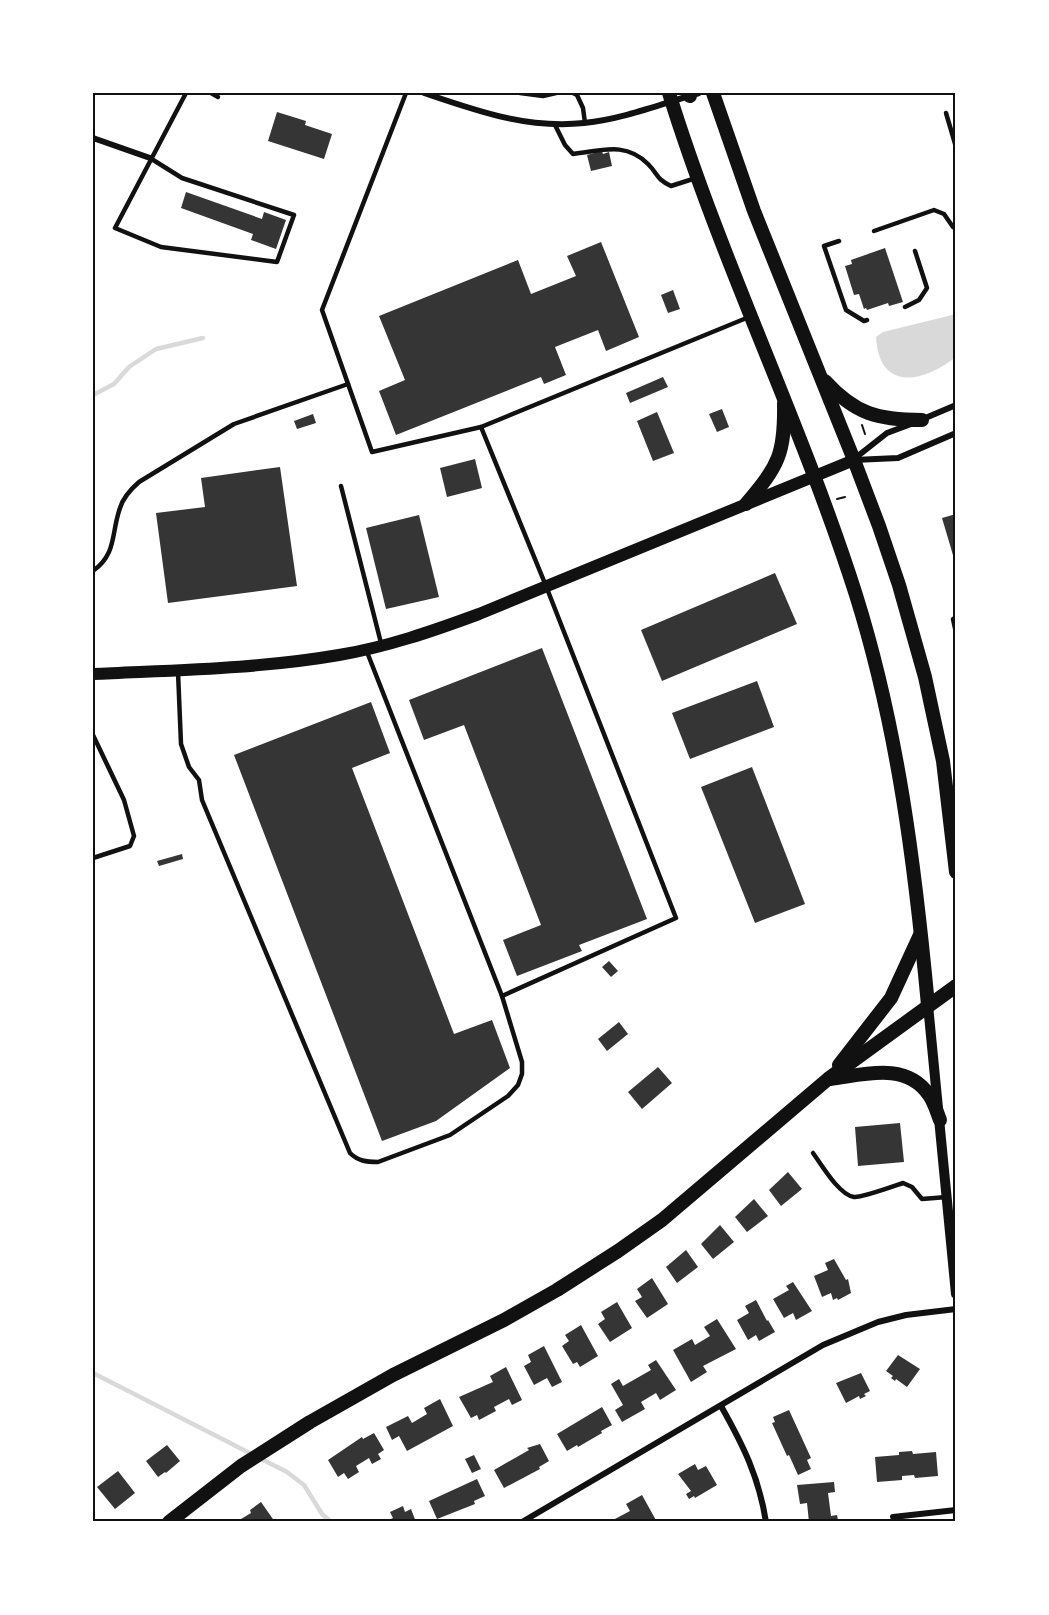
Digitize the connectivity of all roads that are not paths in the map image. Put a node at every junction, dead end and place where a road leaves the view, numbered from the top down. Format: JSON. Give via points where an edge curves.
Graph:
{"nodes":[{"id":1,"x":186,"y":93,"type":"edge"},
{"id":2,"x":211,"y":93,"type":"edge"},
{"id":3,"x":406,"y":93,"type":"edge"},
{"id":4,"x":424,"y":93,"type":"edge"},
{"id":5,"x":520,"y":93,"type":"edge"},
{"id":6,"x":556,"y":93,"type":"edge"},
{"id":7,"x":573,"y":93,"type":"edge"},
{"id":8,"x":713,"y":93,"type":"edge"},
{"id":9,"x":692,"y":94,"type":"edge"},
{"id":10,"x":218,"y":97,"type":"dead end"},
{"id":11,"x":670,"y":97,"type":"edge"},
{"id":12,"x":946,"y":113,"type":"dead end"},
{"id":13,"x":585,"y":123,"type":"junction"},
{"id":14,"x":555,"y":125,"type":"junction"},
{"id":15,"x":93,"y":138,"type":"edge"},
{"id":16,"x":956,"y":147,"type":"edge"},
{"id":17,"x":150,"y":158,"type":"junction"},
{"id":18,"x":698,"y":177,"type":"junction"},
{"id":19,"x":956,"y":228,"type":"edge"},
{"id":20,"x":874,"y":231,"type":"dead end"},
{"id":21,"x":839,"y":241,"type":"dead end"},
{"id":22,"x":915,"y":251,"type":"dead end"},
{"id":23,"x":905,"y":307,"type":"dead end"},
{"id":24,"x":752,"y":316,"type":"junction"},
{"id":25,"x":867,"y":320,"type":"dead end"},
{"id":26,"x":818,"y":372,"type":"junction"},
{"id":27,"x":348,"y":384,"type":"junction"},
{"id":28,"x":783,"y":395,"type":"junction"},
{"id":29,"x":956,"y":405,"type":"edge"},
{"id":30,"x":922,"y":420,"type":"junction"},
{"id":31,"x":481,"y":427,"type":"junction"},
{"id":32,"x":956,"y":433,"type":"edge"},
{"id":33,"x":854,"y":460,"type":"junction"},
{"id":34,"x":816,"y":475,"type":"junction"},
{"id":35,"x":341,"y":486,"type":"dead end"},
{"id":36,"x":746,"y":504,"type":"junction"},
{"id":37,"x":93,"y":571,"type":"edge"},
{"id":38,"x":546,"y":586,"type":"junction"},
{"id":39,"x":956,"y":617,"type":"edge"},
{"id":40,"x":956,"y":633,"type":"edge"},
{"id":41,"x":382,"y":646,"type":"junction"},
{"id":42,"x":366,"y":649,"type":"junction"},
{"id":43,"x":177,"y":670,"type":"junction"},
{"id":44,"x":94,"y":671,"type":"edge"},
{"id":45,"x":93,"y":735,"type":"edge"},
{"id":46,"x":943,"y":761,"type":"junction"},
{"id":47,"x":956,"y":819,"type":"edge"},
{"id":48,"x":93,"y":858,"type":"edge"},
{"id":49,"x":956,"y":872,"type":"edge"},
{"id":50,"x":921,"y":933,"type":"junction"},
{"id":51,"x":956,"y":986,"type":"edge"},
{"id":52,"x":502,"y":996,"type":"junction"},
{"id":53,"x":928,"y":1005,"type":"junction"},
{"id":54,"x":828,"y":1079,"type":"junction"},
{"id":55,"x":940,"y":1120,"type":"junction"},
{"id":56,"x":813,"y":1153,"type":"dead end"},
{"id":57,"x":947,"y":1197,"type":"junction"},
{"id":58,"x":949,"y":1216,"type":"junction"},
{"id":59,"x":956,"y":1244,"type":"edge"},
{"id":60,"x":956,"y":1294,"type":"edge"},
{"id":61,"x":956,"y":1309,"type":"edge"},
{"id":62,"x":721,"y":1406,"type":"junction"},
{"id":63,"x":956,"y":1510,"type":"edge"},
{"id":64,"x":893,"y":1517,"type":"dead end"},
{"id":65,"x":533,"y":1520,"type":"edge"},
{"id":66,"x":169,"y":1522,"type":"edge"},
{"id":67,"x":522,"y":1522,"type":"edge"},
{"id":68,"x":766,"y":1522,"type":"edge"}],
"edges":[{"from":1,"to":17,"type":"lane"},
{"from":2,"to":10,"type":"lane"},
{"from":3,"to":27,"type":"lane","via":[[322,310]]},
{"from":4,"to":14,"type":"street","via":[[492,116]]},
{"from":5,"to":6,"type":"lane"},
{"from":7,"to":13,"type":"lane","via":[[583,108]]},
{"from":8,"to":26,"type":"main road","via":[[754,211]]},
{"from":9,"to":11,"type":"street"},
{"from":11,"to":13,"type":"street","via":[[622,116]]},
{"from":11,"to":18,"type":"main road"},
{"from":12,"to":16,"type":"lane"},
{"from":13,"to":14,"type":"street"},
{"from":14,"to":18,"type":"lane","via":[[564,146],[573,154],[620,148],[648,164],[659,180],[671,186]]},
{"from":15,"to":17,"type":"street"},
{"from":17,"to":17,"type":"lane","via":[[115,228],[161,247],[277,262],[294,215],[182,178]]},
{"from":18,"to":24,"type":"main road"},
{"from":19,"to":20,"type":"lane","via":[[944,214],[934,210]]},
{"from":21,"to":25,"type":"lane","via":[[824,246],[846,310]]},
{"from":22,"to":23,"type":"lane","via":[[927,288],[919,300]]},
{"from":24,"to":28,"type":"main road"},
{"from":24,"to":31,"type":"lane"},
{"from":26,"to":30,"type":"main road","via":[[839,396],[855,407],[893,420]]},
{"from":26,"to":33,"type":"main road"},
{"from":27,"to":31,"type":"lane","via":[[372,452]]},
{"from":27,"to":37,"type":"lane","via":[[234,424],[139,482],[120,508],[108,557]]},
{"from":28,"to":34,"type":"main road"},
{"from":28,"to":36,"type":"main road","via":[[784,434],[778,460]]},
{"from":29,"to":30,"type":"street"},
{"from":30,"to":33,"type":"street","via":[[887,433]]},
{"from":31,"to":38,"type":"lane"},
{"from":32,"to":33,"type":"street","via":[[898,458]]},
{"from":33,"to":34,"type":"main road"},
{"from":33,"to":46,"type":"main road","via":[[899,585]]},
{"from":34,"to":36,"type":"main road"},
{"from":34,"to":50,"type":"main road","via":[[857,598],[888,711],[904,797]]},
{"from":35,"to":41,"type":"lane"},
{"from":36,"to":38,"type":"main road"},
{"from":38,"to":41,"type":"main road","via":[[425,634]]},
{"from":38,"to":52,"type":"lane","via":[[675,918]]},
{"from":39,"to":40,"type":"lane"},
{"from":41,"to":42,"type":"main road"},
{"from":42,"to":43,"type":"main road","via":[[272,664]]},
{"from":42,"to":52,"type":"lane"},
{"from":43,"to":44,"type":"main road"},
{"from":43,"to":52,"type":"lane","via":[[184,756],[199,780],[202,800],[350,1153],[356,1159],[378,1162],[450,1136],[508,1096],[518,1084],[522,1062]]},
{"from":45,"to":48,"type":"lane","via":[[124,800],[134,836],[130,846]]},
{"from":46,"to":47,"type":"main road"},
{"from":46,"to":49,"type":"main road"},
{"from":50,"to":53,"type":"main road"},
{"from":50,"to":54,"type":"main road","via":[[891,998]]},
{"from":51,"to":53,"type":"main road"},
{"from":53,"to":54,"type":"main road"},
{"from":53,"to":55,"type":"street"},
{"from":54,"to":55,"type":"main road","via":[[892,1072],[913,1079],[930,1096]]},
{"from":54,"to":66,"type":"main road","via":[[662,1220],[618,1251],[504,1320],[352,1398],[267,1448]]},
{"from":55,"to":57,"type":"street"},
{"from":56,"to":57,"type":"lane","via":[[832,1180],[855,1198],[903,1183],[922,1199]]},
{"from":57,"to":58,"type":"street"},
{"from":58,"to":59,"type":"street"},
{"from":58,"to":60,"type":"street"},
{"from":61,"to":62,"type":"street","via":[[906,1315],[849,1333]]},
{"from":62,"to":65,"type":"street"},
{"from":62,"to":68,"type":"street","via":[[753,1468]]},
{"from":63,"to":64,"type":"street"},
{"from":65,"to":67,"type":"street"}]}
